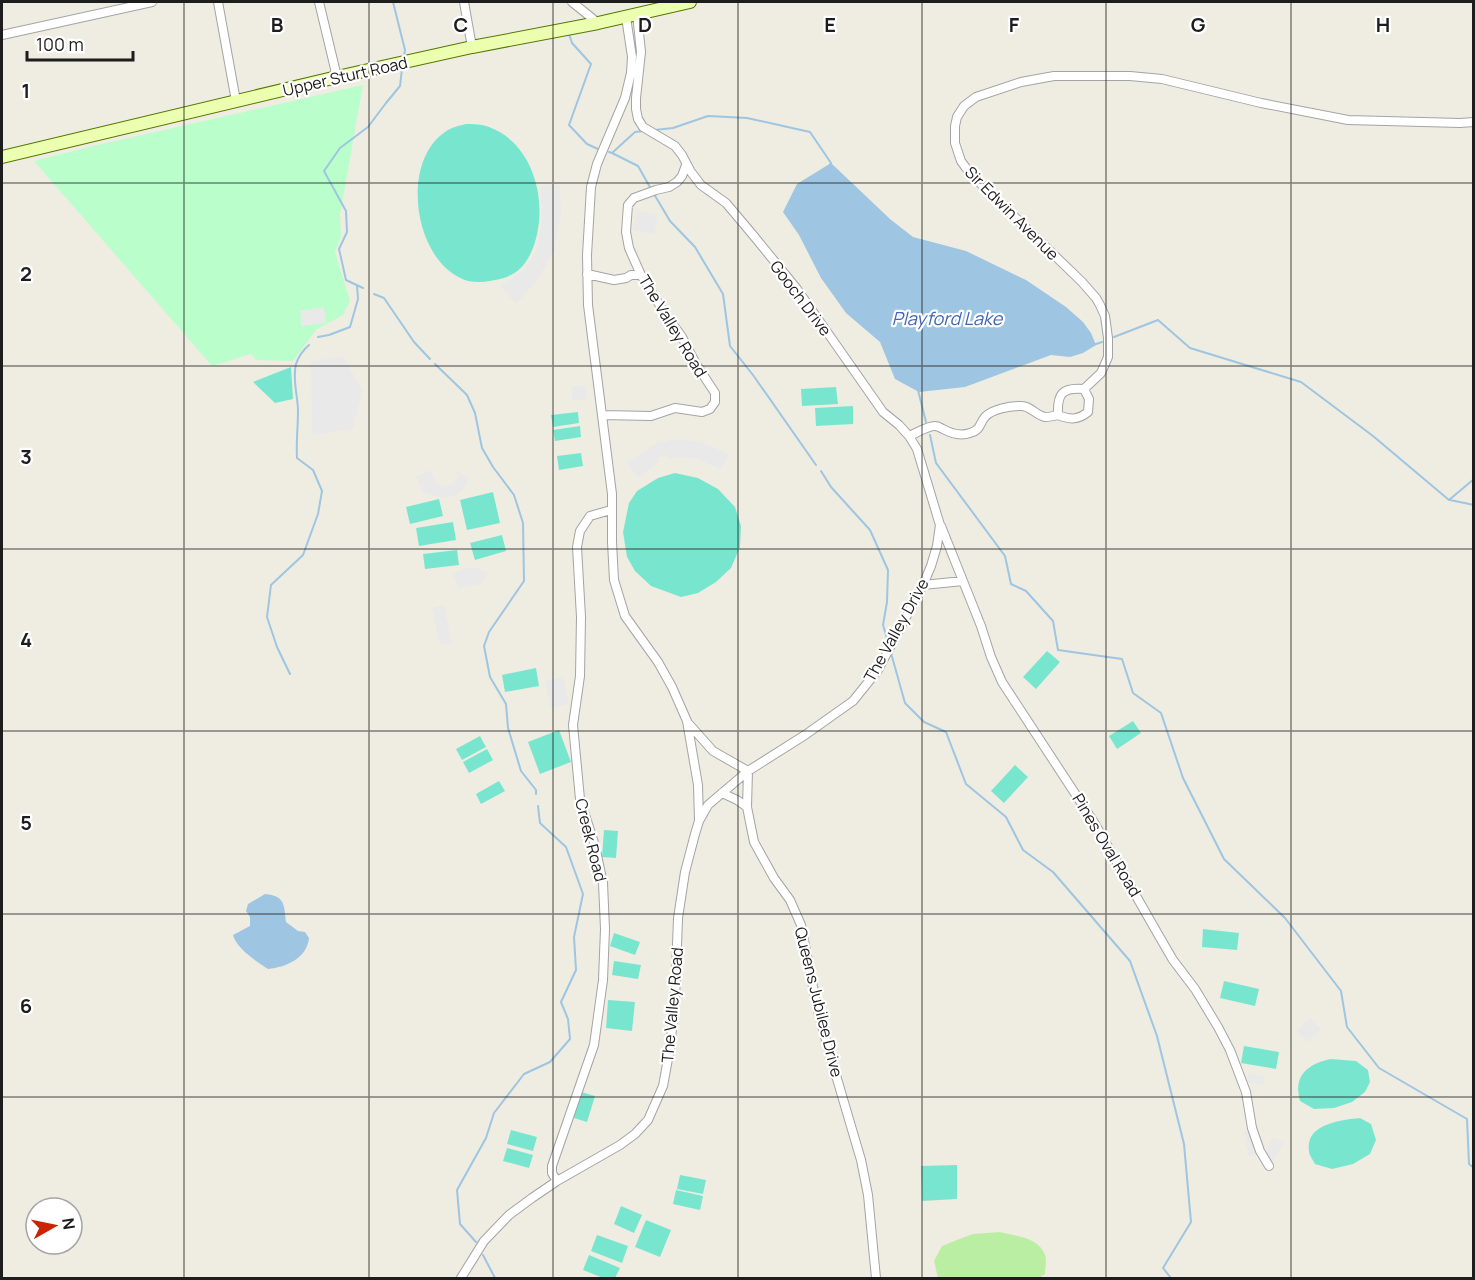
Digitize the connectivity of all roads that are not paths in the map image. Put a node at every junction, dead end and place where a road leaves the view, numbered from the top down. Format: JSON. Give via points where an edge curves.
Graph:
{"nodes":[{"id":1,"x":152,"y":2,"type":"edge"},
{"id":2,"x":218,"y":2,"type":"edge"},
{"id":3,"x":319,"y":2,"type":"edge"},
{"id":4,"x":464,"y":2,"type":"edge"},
{"id":5,"x":572,"y":2,"type":"edge"},
{"id":6,"x":690,"y":2,"type":"edge"},
{"id":7,"x":631,"y":15,"type":"junction"},
{"id":8,"x":598,"y":23,"type":"junction"},
{"id":9,"x":2,"y":35,"type":"edge"},
{"id":10,"x":472,"y":47,"type":"junction"},
{"id":11,"x":337,"y":77,"type":"junction"},
{"id":12,"x":236,"y":101,"type":"junction"},
{"id":13,"x":1473,"y":122,"type":"edge"},
{"id":14,"x":2,"y":158,"type":"edge"},
{"id":15,"x":686,"y":165,"type":"junction"},
{"id":16,"x":587,"y":274,"type":"junction"},
{"id":17,"x":642,"y":275,"type":"junction"},
{"id":18,"x":1084,"y":389,"type":"junction"},
{"id":19,"x":603,"y":415,"type":"junction"},
{"id":20,"x":1058,"y":415,"type":"junction"},
{"id":21,"x":909,"y":436,"type":"junction"},
{"id":22,"x":611,"y":510,"type":"junction"},
{"id":23,"x":940,"y":525,"type":"junction"},
{"id":24,"x":963,"y":581,"type":"junction"},
{"id":25,"x":923,"y":585,"type":"junction"},
{"id":26,"x":687,"y":721,"type":"junction"},
{"id":27,"x":747,"y":771,"type":"junction"},
{"id":28,"x":722,"y":793,"type":"junction"},
{"id":29,"x":747,"y":807,"type":"junction"},
{"id":30,"x":699,"y":821,"type":"junction"},
{"id":31,"x":1269,"y":1166,"type":"dead end"},
{"id":32,"x":557,"y":1181,"type":"junction"},
{"id":33,"x":461,"y":1278,"type":"edge"},
{"id":34,"x":876,"y":1278,"type":"edge"}],
"edges":[{"from":1,"to":9,"type":"street"},
{"from":2,"to":12,"type":"street"},
{"from":3,"to":11,"type":"street"},
{"from":4,"to":10,"type":"street"},
{"from":5,"to":8,"type":"street"},
{"from":6,"to":7,"type":"main road","name":"Upper Sturt Road"},
{"from":7,"to":8,"type":"main road","name":"Upper Sturt Road"},
{"from":7,"to":15,"type":"street","name":"Gooch Drive","via":[[641,52],[638,119],[643,127],[675,146]]},
{"from":7,"to":16,"type":"street","name":"The Valley Road","via":[[631,73],[625,99],[591,188]]},
{"from":8,"to":10,"type":"main road","name":"Upper Sturt Road"},
{"from":10,"to":11,"type":"main road","name":"Upper Sturt Road"},
{"from":11,"to":12,"type":"main road","name":"Upper Sturt Road"},
{"from":12,"to":14,"type":"main road","name":"Upper Sturt Road"},
{"from":13,"to":18,"type":"street","name":"Sir Edwin Avenue","via":[[1348,120],[1261,104],[1162,79],[1130,76],[1054,76],[976,97],[957,117],[955,143],[961,161],[1082,282],[1105,316],[1108,357],[1101,373]]},
{"from":15,"to":17,"type":"street","name":"The Valley Road","via":[[677,182],[634,198],[628,205],[626,232]]},
{"from":15,"to":21,"type":"street","name":"Gooch Drive","via":[[753,235],[883,412]]},
{"from":16,"to":17,"type":"street","via":[[614,280]]},
{"from":16,"to":19,"type":"street","name":"The Valley Road"},
{"from":17,"to":19,"type":"street","name":"The Valley Road","via":[[715,393],[715,402],[710,410],[697,413],[675,408],[651,416]]},
{"from":18,"to":20,"type":"street","name":"Sir Edwin Avenue","via":[[1065,390],[1059,396]]},
{"from":18,"to":20,"type":"street","via":[[1089,399],[1088,412],[1073,419]]},
{"from":19,"to":22,"type":"street","name":"The Valley Road"},
{"from":20,"to":21,"type":"street","via":[[1046,417],[1021,405],[986,417],[972,433],[960,435],[933,426]]},
{"from":21,"to":23,"type":"street","name":"The Valley Drive","via":[[917,449]]},
{"from":22,"to":26,"type":"street","name":"The Valley Road","via":[[614,580],[625,616],[658,662]]},
{"from":22,"to":32,"type":"street","name":"Creek Road","via":[[590,516],[580,531],[577,547],[580,676],[573,725],[580,799],[603,882],[605,939],[594,1044],[552,1166]]},
{"from":23,"to":24,"type":"street","name":"Pines Oval Road"},
{"from":23,"to":25,"type":"street","name":"The Valley Drive"},
{"from":24,"to":25,"type":"street"},
{"from":24,"to":31,"type":"street","name":"Pines Oval Road","via":[[1002,682],[1095,824],[1173,960],[1222,1034],[1246,1092],[1260,1151]]},
{"from":25,"to":27,"type":"street","name":"The Valley Drive","via":[[878,670],[853,701]]},
{"from":26,"to":27,"type":"street","name":"The Valley Road","via":[[713,751]]},
{"from":26,"to":30,"type":"street","name":"The Valley Road","via":[[698,785]]},
{"from":27,"to":28,"type":"street","name":"The Valley Road"},
{"from":27,"to":29,"type":"street","name":"Queens Jubilee Drive"},
{"from":28,"to":29,"type":"street"},
{"from":28,"to":30,"type":"street","name":"The Valley Road","via":[[708,805]]},
{"from":29,"to":34,"type":"street","name":"Queens Jubilee Drive","via":[[754,842],[801,925],[817,1007],[861,1160]]},
{"from":30,"to":32,"type":"street","name":"The Valley Road","via":[[678,918],[670,1048],[656,1104],[635,1134]]},
{"from":32,"to":33,"type":"street","name":"The Valley Road","via":[[509,1215],[484,1242]]}]}
